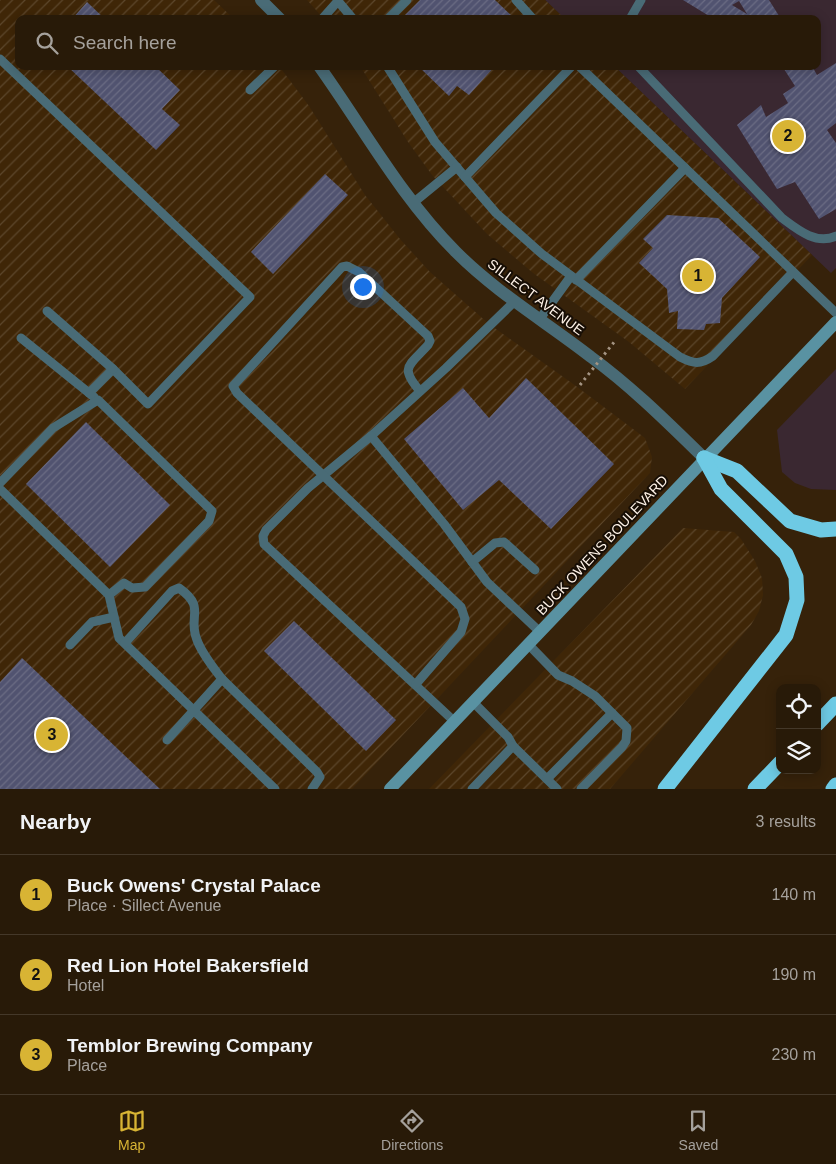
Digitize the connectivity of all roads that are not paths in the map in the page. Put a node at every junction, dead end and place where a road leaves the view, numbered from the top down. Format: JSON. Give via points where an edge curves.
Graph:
{"nodes":[{"id":1,"x":261,"y":0,"type":"edge"},
{"id":2,"x":338,"y":0,"type":"edge"},
{"id":3,"x":407,"y":0,"type":"edge"},
{"id":4,"x":516,"y":0,"type":"edge"},
{"id":5,"x":640,"y":2,"type":"edge"},
{"id":6,"x":276,"y":15,"type":"edge"},
{"id":7,"x":325,"y":15,"type":"edge"},
{"id":8,"x":350,"y":15,"type":"edge"},
{"id":9,"x":392,"y":15,"type":"edge"},
{"id":10,"x":529,"y":15,"type":"edge"},
{"id":11,"x":632,"y":15,"type":"edge"},
{"id":12,"x":0,"y":59,"type":"edge"},
{"id":13,"x":271,"y":70,"type":"edge"},
{"id":14,"x":322,"y":70,"type":"edge"},
{"id":15,"x":390,"y":70,"type":"edge"},
{"id":16,"x":568,"y":70,"type":"edge"},
{"id":17,"x":582,"y":70,"type":"edge"},
{"id":18,"x":642,"y":70,"type":"edge"},
{"id":19,"x":250,"y":90,"type":"dead end"},
{"id":20,"x":457,"y":167,"type":"junction"},
{"id":21,"x":685,"y":168,"type":"junction"},
{"id":22,"x":465,"y":177,"type":"junction"},
{"id":23,"x":413,"y":203,"type":"junction"},
{"id":24,"x":836,"y":236,"type":"edge"},
{"id":25,"x":793,"y":272,"type":"junction"},
{"id":26,"x":573,"y":278,"type":"junction"},
{"id":27,"x":514,"y":302,"type":"junction"},
{"id":28,"x":47,"y":311,"type":"dead end"},
{"id":29,"x":836,"y":313,"type":"edge"},
{"id":30,"x":539,"y":320,"type":"junction"},
{"id":31,"x":836,"y":322,"type":"edge"},
{"id":32,"x":21,"y":338,"type":"dead end"},
{"id":33,"x":113,"y":369,"type":"junction"},
{"id":34,"x":420,"y":391,"type":"junction"},
{"id":35,"x":89,"y":394,"type":"junction"},
{"id":36,"x":98,"y":400,"type":"junction"},
{"id":37,"x":371,"y":436,"type":"junction"},
{"id":38,"x":704,"y":458,"type":"junction"},
{"id":39,"x":324,"y":475,"type":"junction"},
{"id":40,"x":0,"y":488,"type":"edge"},
{"id":41,"x":836,"y":529,"type":"edge"},
{"id":42,"x":472,"y":562,"type":"junction"},
{"id":43,"x":535,"y":570,"type":"dead end"},
{"id":44,"x":109,"y":595,"type":"junction"},
{"id":45,"x":114,"y":617,"type":"junction"},
{"id":46,"x":540,"y":632,"type":"junction"},
{"id":47,"x":125,"y":643,"type":"junction"},
{"id":48,"x":528,"y":644,"type":"junction"},
{"id":49,"x":70,"y":645,"type":"dead end"},
{"id":50,"x":222,"y":679,"type":"junction"},
{"id":51,"x":416,"y":684,"type":"junction"},
{"id":52,"x":474,"y":703,"type":"junction"},
{"id":53,"x":836,"y":704,"type":"edge"},
{"id":54,"x":194,"y":711,"type":"junction"},
{"id":55,"x":612,"y":713,"type":"junction"},
{"id":56,"x":821,"y":720,"type":"edge"},
{"id":57,"x":455,"y":722,"type":"junction"},
{"id":58,"x":167,"y":740,"type":"dead end"},
{"id":59,"x":513,"y":746,"type":"junction"},
{"id":60,"x":776,"y":767,"type":"edge"},
{"id":61,"x":547,"y":779,"type":"junction"},
{"id":62,"x":836,"y":785,"type":"edge"},
{"id":63,"x":275,"y":789,"type":"edge"},
{"id":64,"x":312,"y":789,"type":"edge"},
{"id":65,"x":390,"y":789,"type":"edge"},
{"id":66,"x":472,"y":789,"type":"edge"},
{"id":67,"x":557,"y":789,"type":"edge"},
{"id":68,"x":581,"y":789,"type":"edge"},
{"id":69,"x":666,"y":789,"type":"edge"},
{"id":70,"x":755,"y":789,"type":"edge"},
{"id":71,"x":833,"y":789,"type":"edge"}],
"edges":[{"from":1,"to":6,"type":"street"},
{"from":2,"to":7,"type":"lane"},
{"from":2,"to":8,"type":"lane"},
{"from":3,"to":9,"type":"lane"},
{"from":4,"to":10,"type":"lane"},
{"from":5,"to":11,"type":"lane"},
{"from":12,"to":33,"type":"lane","via":[[250,297],[148,404]]},
{"from":13,"to":19,"type":"lane"},
{"from":14,"to":23,"type":"street","name":"SILLECT AVENUE"},
{"from":15,"to":20,"type":"lane","via":[[435,142]]},
{"from":16,"to":22,"type":"lane"},
{"from":17,"to":21,"type":"lane"},
{"from":18,"to":24,"type":"lane","via":[[782,218],[812,237],[829,239]]},
{"from":20,"to":22,"type":"lane"},
{"from":20,"to":23,"type":"lane"},
{"from":21,"to":25,"type":"lane"},
{"from":21,"to":26,"type":"lane"},
{"from":22,"to":26,"type":"lane","via":[[496,213]]},
{"from":23,"to":27,"type":"street","name":"SILLECT AVENUE","via":[[456,252]]},
{"from":25,"to":26,"type":"lane","via":[[714,356],[694,364]]},
{"from":25,"to":29,"type":"lane"},
{"from":26,"to":30,"type":"lane"},
{"from":27,"to":30,"type":"street","name":"SILLECT AVENUE"},
{"from":27,"to":34,"type":"lane"},
{"from":28,"to":33,"type":"lane"},
{"from":30,"to":38,"type":"street","name":"SILLECT AVENUE","via":[[617,376]]},
{"from":31,"to":38,"type":"main road","name":"BUCK OWENS BOULEVARD"},
{"from":32,"to":35,"type":"lane"},
{"from":33,"to":35,"type":"lane"},
{"from":34,"to":37,"type":"lane"},
{"from":34,"to":39,"type":"lane","via":[[407,372],[428,345],[428,336],[359,272],[342,267],[233,386]]},
{"from":35,"to":36,"type":"lane"},
{"from":36,"to":40,"type":"lane","via":[[53,428]]},
{"from":36,"to":44,"type":"lane","via":[[212,511],[209,521],[145,587],[132,588],[124,583]]},
{"from":37,"to":39,"type":"lane"},
{"from":37,"to":42,"type":"lane"},
{"from":38,"to":41,"type":"highway","via":[[737,471],[790,521],[821,530]]},
{"from":38,"to":46,"type":"main road","name":"BUCK OWENS BOULEVARD"},
{"from":38,"to":69,"type":"highway","via":[[720,489],[786,554],[796,577],[797,600],[786,635]]},
{"from":39,"to":51,"type":"lane","via":[[456,601],[464,613],[465,626],[461,632]]},
{"from":39,"to":51,"type":"lane","via":[[266,530],[264,544]]},
{"from":40,"to":44,"type":"lane"},
{"from":42,"to":43,"type":"lane","via":[[495,544],[504,542]]},
{"from":42,"to":46,"type":"lane","via":[[487,582]]},
{"from":44,"to":45,"type":"lane"},
{"from":45,"to":47,"type":"lane","via":[[119,638]]},
{"from":45,"to":49,"type":"lane","via":[[92,622]]},
{"from":46,"to":48,"type":"main road","name":"BUCK OWENS BOULEVARD"},
{"from":47,"to":50,"type":"lane","via":[[172,591],[179,588],[192,599],[196,611],[196,638]]},
{"from":47,"to":54,"type":"lane"},
{"from":48,"to":52,"type":"main road","name":"BUCK OWENS BOULEVARD"},
{"from":48,"to":55,"type":"lane","via":[[558,675],[595,696]]},
{"from":50,"to":54,"type":"lane"},
{"from":50,"to":64,"type":"lane","via":[[317,772],[320,777]]},
{"from":51,"to":57,"type":"lane"},
{"from":52,"to":57,"type":"main road","name":"BUCK OWENS BOULEVARD"},
{"from":52,"to":59,"type":"lane"},
{"from":53,"to":56,"type":"highway"},
{"from":54,"to":58,"type":"lane"},
{"from":54,"to":63,"type":"lane"},
{"from":55,"to":61,"type":"lane"},
{"from":55,"to":68,"type":"lane","via":[[628,728],[626,741]]},
{"from":57,"to":65,"type":"main road","name":"BUCK OWENS BOULEVARD"},
{"from":59,"to":61,"type":"lane"},
{"from":59,"to":66,"type":"lane"},
{"from":60,"to":70,"type":"highway"},
{"from":61,"to":67,"type":"lane"},
{"from":62,"to":71,"type":"highway"}]}
